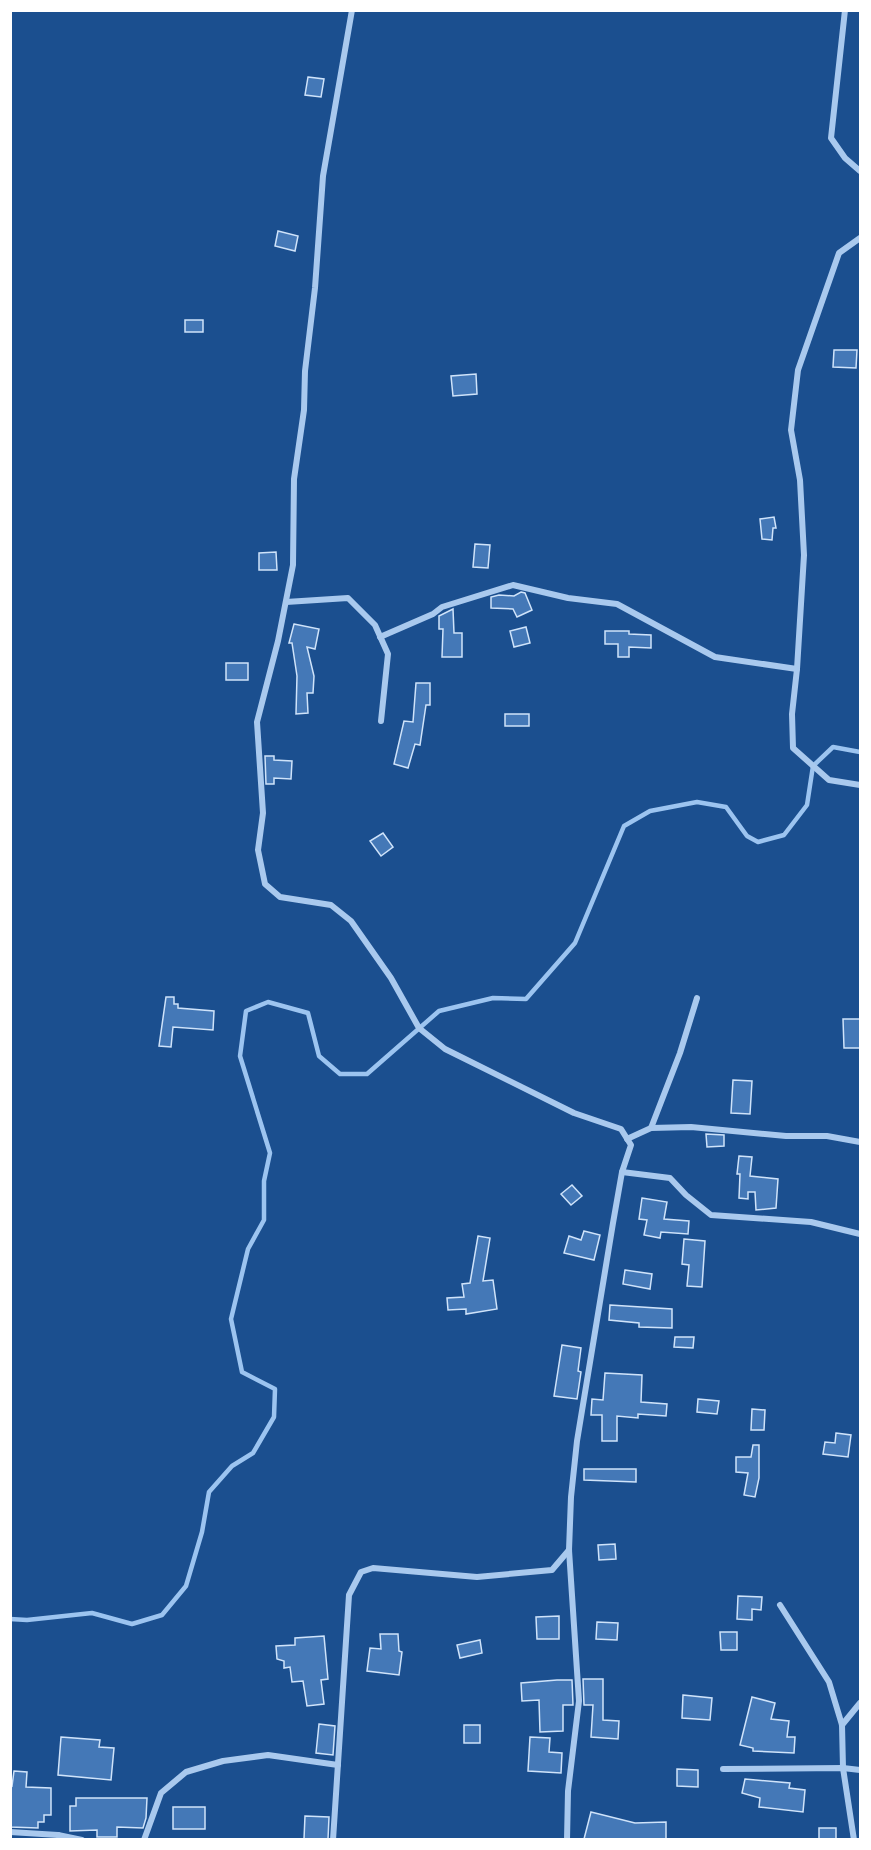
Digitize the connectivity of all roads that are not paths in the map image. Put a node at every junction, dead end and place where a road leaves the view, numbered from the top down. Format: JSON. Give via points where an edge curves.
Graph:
{"nodes":[{"id":1,"x":352,"y":10,"type":"edge"},
{"id":2,"x":845,"y":10,"type":"edge"},
{"id":3,"x":861,"y":171,"type":"edge"},
{"id":4,"x":861,"y":238,"type":"edge"},
{"id":5,"x":286,"y":602,"type":"junction"},
{"id":6,"x":380,"y":637,"type":"junction"},
{"id":7,"x":798,"y":669,"type":"junction"},
{"id":8,"x":381,"y":721,"type":"dead end"},
{"id":9,"x":861,"y":785,"type":"edge"},
{"id":10,"x":697,"y":998,"type":"dead end"},
{"id":11,"x":651,"y":1128,"type":"junction"},
{"id":12,"x":627,"y":1138,"type":"junction"},
{"id":13,"x":861,"y":1142,"type":"edge"},
{"id":14,"x":622,"y":1172,"type":"junction"},
{"id":15,"x":861,"y":1234,"type":"edge"},
{"id":16,"x":569,"y":1550,"type":"junction"},
{"id":17,"x":780,"y":1605,"type":"dead end"},
{"id":18,"x":861,"y":1703,"type":"edge"},
{"id":19,"x":842,"y":1725,"type":"junction"},
{"id":20,"x":338,"y":1765,"type":"junction"},
{"id":21,"x":843,"y":1768,"type":"junction"},
{"id":22,"x":723,"y":1769,"type":"dead end"},
{"id":23,"x":861,"y":1770,"type":"edge"},
{"id":24,"x":10,"y":1832,"type":"edge"},
{"id":25,"x":58,"y":1837,"type":"edge"},
{"id":26,"x":82,"y":1839,"type":"edge"},
{"id":27,"x":144,"y":1839,"type":"edge"},
{"id":28,"x":333,"y":1839,"type":"edge"},
{"id":29,"x":567,"y":1839,"type":"edge"},
{"id":30,"x":854,"y":1839,"type":"edge"}],
"edges":[{"from":1,"to":5,"type":"street","via":[[323,176],[304,410],[294,479],[293,566]]},
{"from":2,"to":3,"type":"street","via":[[831,138],[844,158]]},
{"from":4,"to":7,"type":"street","via":[[838,253],[798,370],[791,430],[800,480],[804,555]]},
{"from":5,"to":6,"type":"street","via":[[348,598],[375,625]]},
{"from":5,"to":12,"type":"street","via":[[257,722],[263,813],[258,850],[265,884],[280,897],[331,905],[351,921],[391,978],[419,1028],[445,1049],[574,1113],[621,1129]]},
{"from":6,"to":7,"type":"street","via":[[434,615],[442,607],[513,585],[617,604],[715,657]]},
{"from":6,"to":8,"type":"street","via":[[388,654]]},
{"from":7,"to":9,"type":"street","via":[[792,714],[793,748],[829,780]]},
{"from":10,"to":11,"type":"street"},
{"from":11,"to":12,"type":"street"},
{"from":11,"to":13,"type":"street","via":[[827,1136]]},
{"from":12,"to":14,"type":"street","via":[[631,1145]]},
{"from":14,"to":15,"type":"street","via":[[670,1178],[711,1215],[812,1222]]},
{"from":14,"to":16,"type":"street","via":[[577,1441]]},
{"from":16,"to":20,"type":"street","via":[[552,1570],[477,1577],[373,1568],[361,1572],[349,1595]]},
{"from":16,"to":29,"type":"street","via":[[579,1701],[568,1791]]},
{"from":17,"to":19,"type":"street","via":[[829,1682]]},
{"from":18,"to":19,"type":"street"},
{"from":19,"to":21,"type":"street"},
{"from":20,"to":27,"type":"street","via":[[268,1755],[223,1761],[186,1772],[161,1793]]},
{"from":20,"to":28,"type":"street"},
{"from":21,"to":22,"type":"street"},
{"from":21,"to":23,"type":"street"},
{"from":21,"to":30,"type":"street"},
{"from":24,"to":25,"type":"street"},
{"from":25,"to":26,"type":"street"}]}
